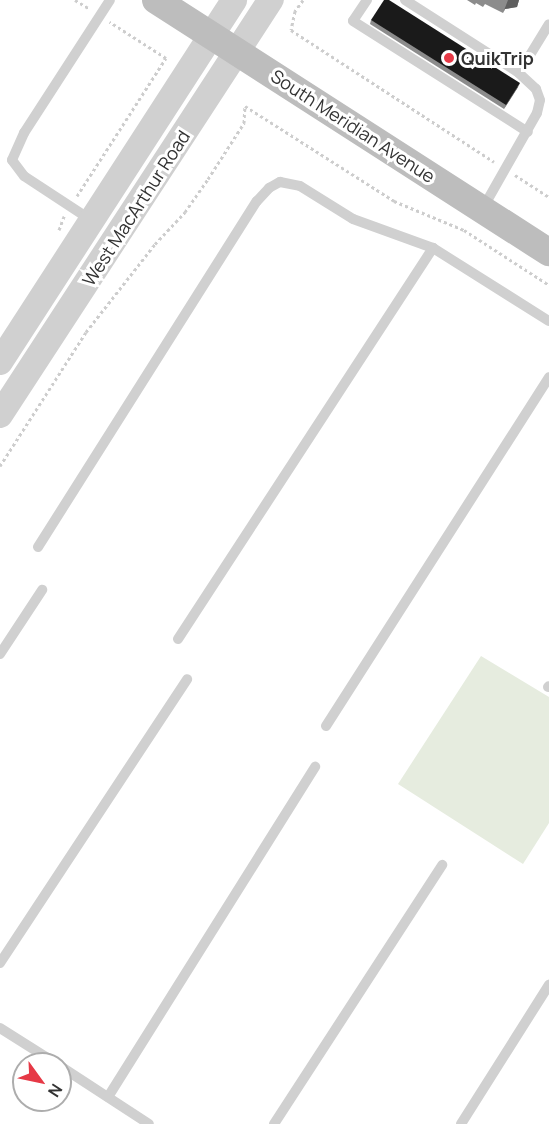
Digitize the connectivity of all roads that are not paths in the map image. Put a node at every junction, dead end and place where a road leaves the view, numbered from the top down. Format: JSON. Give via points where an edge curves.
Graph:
{"nodes":[{"id":1,"x":110,"y":0,"type":"edge"},
{"id":2,"x":156,"y":0,"type":"edge"},
{"id":3,"x":234,"y":0,"type":"edge"},
{"id":4,"x":271,"y":0,"type":"edge"},
{"id":5,"x":367,"y":0,"type":"edge"},
{"id":6,"x":406,"y":1,"type":"edge"},
{"id":7,"x":424,"y":12,"type":"junction"},
{"id":8,"x":401,"y":13,"type":"edge"},
{"id":9,"x":418,"y":23,"type":"edge"},
{"id":10,"x":440,"y":23,"type":"junction"},
{"id":11,"x":549,"y":24,"type":"edge"},
{"id":12,"x":434,"y":33,"type":"edge"},
{"id":13,"x":457,"y":33,"type":"junction"},
{"id":14,"x":211,"y":35,"type":"junction"},
{"id":15,"x":451,"y":44,"type":"edge"},
{"id":16,"x":475,"y":45,"type":"junction"},
{"id":17,"x":237,"y":52,"type":"junction"},
{"id":18,"x":468,"y":55,"type":"edge"},
{"id":19,"x":491,"y":55,"type":"junction"},
{"id":20,"x":485,"y":65,"type":"edge"},
{"id":21,"x":519,"y":73,"type":"junction"},
{"id":22,"x":528,"y":132,"type":"junction"},
{"id":23,"x":482,"y":210,"type":"junction"},
{"id":24,"x":91,"y":220,"type":"junction"},
{"id":25,"x":433,"y":248,"type":"junction"},
{"id":26,"x":549,"y":252,"type":"edge"},
{"id":27,"x":549,"y":321,"type":"edge"},
{"id":28,"x":0,"y":362,"type":"edge"},
{"id":29,"x":549,"y":377,"type":"edge"},
{"id":30,"x":0,"y":416,"type":"edge"},
{"id":31,"x":38,"y":547,"type":"dead end"},
{"id":32,"x":42,"y":591,"type":"dead end"},
{"id":33,"x":178,"y":639,"type":"dead end"},
{"id":34,"x":0,"y":654,"type":"edge"},
{"id":35,"x":187,"y":679,"type":"dead end"},
{"id":36,"x":326,"y":726,"type":"dead end"},
{"id":37,"x":315,"y":767,"type":"dead end"},
{"id":38,"x":442,"y":865,"type":"dead end"},
{"id":39,"x":0,"y":963,"type":"edge"},
{"id":40,"x":549,"y":986,"type":"edge"},
{"id":41,"x":0,"y":1028,"type":"edge"},
{"id":42,"x":38,"y":1052,"type":"edge"},
{"id":43,"x":72,"y":1074,"type":"edge"},
{"id":44,"x":108,"y":1097,"type":"junction"},
{"id":45,"x":149,"y":1124,"type":"edge"},
{"id":46,"x":274,"y":1124,"type":"edge"},
{"id":47,"x":461,"y":1124,"type":"edge"}],
"edges":[{"from":1,"to":24,"type":"lane","via":[[24,133],[12,160],[24,176]]},
{"from":2,"to":14,"type":"main road","name":"South Meridian Avenue"},
{"from":3,"to":14,"type":"street","name":"West MacArthur Road"},
{"from":4,"to":17,"type":"street","name":"West MacArthur Road"},
{"from":5,"to":22,"type":"lane","via":[[353,21],[419,58]]},
{"from":6,"to":7,"type":"lane"},
{"from":6,"to":8,"type":"lane"},
{"from":7,"to":9,"type":"lane"},
{"from":7,"to":10,"type":"lane"},
{"from":10,"to":12,"type":"lane"},
{"from":10,"to":13,"type":"lane"},
{"from":11,"to":21,"type":"lane"},
{"from":13,"to":15,"type":"lane"},
{"from":13,"to":16,"type":"lane"},
{"from":14,"to":17,"type":"main road","name":"South Meridian Avenue"},
{"from":14,"to":24,"type":"street","name":"West MacArthur Road"},
{"from":16,"to":18,"type":"lane"},
{"from":16,"to":19,"type":"lane"},
{"from":17,"to":23,"type":"main road","name":"South Meridian Avenue"},
{"from":17,"to":30,"type":"street","name":"West MacArthur Road"},
{"from":19,"to":20,"type":"lane"},
{"from":19,"to":21,"type":"lane","via":[[504,71]]},
{"from":21,"to":22,"type":"lane","via":[[536,89],[540,100]]},
{"from":22,"to":23,"type":"lane"},
{"from":23,"to":26,"type":"main road","name":"South Meridian Avenue"},
{"from":24,"to":28,"type":"street","name":"West MacArthur Road"},
{"from":25,"to":27,"type":"lane"},
{"from":25,"to":31,"type":"lane","via":[[353,219],[300,186],[280,182],[269,188],[257,201]]},
{"from":25,"to":33,"type":"lane"},
{"from":29,"to":36,"type":"lane"},
{"from":32,"to":34,"type":"lane"},
{"from":35,"to":39,"type":"lane"},
{"from":37,"to":44,"type":"lane"},
{"from":38,"to":46,"type":"lane"},
{"from":40,"to":47,"type":"lane"},
{"from":41,"to":42,"type":"lane"},
{"from":43,"to":44,"type":"lane"},
{"from":44,"to":45,"type":"lane"}]}
